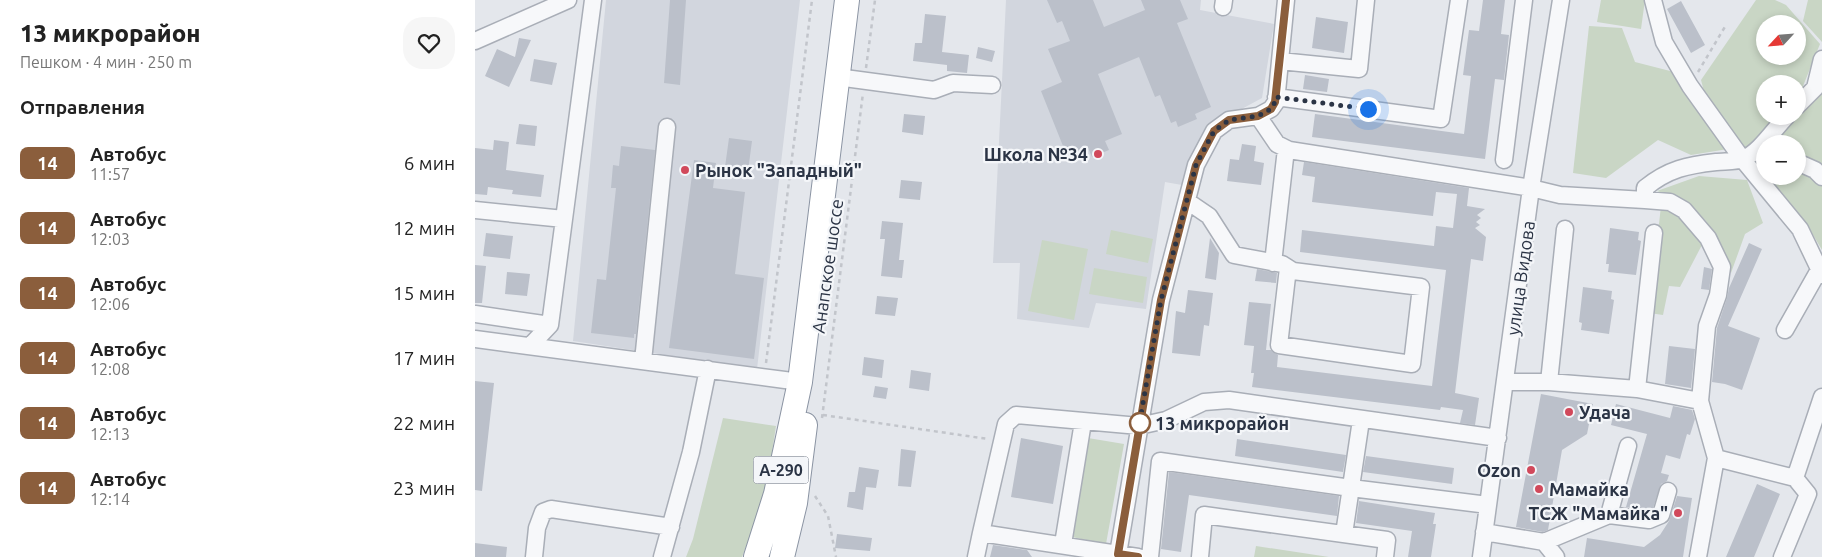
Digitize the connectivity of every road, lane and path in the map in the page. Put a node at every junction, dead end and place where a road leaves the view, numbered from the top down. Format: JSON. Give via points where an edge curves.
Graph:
{"nodes":[{"id":1,"x":568,"y":0,"type":"edge"},
{"id":2,"x":593,"y":0,"type":"edge"},
{"id":3,"x":812,"y":0,"type":"edge"},
{"id":4,"x":847,"y":0,"type":"edge"},
{"id":5,"x":863,"y":0,"type":"edge"},
{"id":6,"x":875,"y":0,"type":"edge"},
{"id":7,"x":1286,"y":0,"type":"edge"},
{"id":8,"x":1366,"y":0,"type":"edge"},
{"id":9,"x":1459,"y":0,"type":"edge"},
{"id":10,"x":1524,"y":0,"type":"edge"},
{"id":11,"x":1561,"y":0,"type":"edge"},
{"id":12,"x":1653,"y":0,"type":"edge"},
{"id":13,"x":1727,"y":25,"type":"dead end"},
{"id":14,"x":475,"y":41,"type":"edge"},
{"id":15,"x":1822,"y":59,"type":"edge"},
{"id":16,"x":1280,"y":60,"type":"junction"},
{"id":17,"x":851,"y":79,"type":"junction"},
{"id":18,"x":992,"y":85,"type":"dead end"},
{"id":19,"x":1690,"y":86,"type":"junction"},
{"id":20,"x":1276,"y":97,"type":"junction"},
{"id":21,"x":1806,"y":97,"type":"edge"},
{"id":22,"x":1258,"y":116,"type":"junction"},
{"id":23,"x":1780,"y":125,"type":"edge"},
{"id":24,"x":667,"y":127,"type":"dead end"},
{"id":25,"x":1773,"y":135,"type":"edge"},
{"id":26,"x":1286,"y":149,"type":"junction"},
{"id":27,"x":1756,"y":152,"type":"edge"},
{"id":28,"x":1504,"y":160,"type":"dead end"},
{"id":29,"x":1743,"y":160,"type":"junction"},
{"id":30,"x":1806,"y":166,"type":"edge"},
{"id":31,"x":1822,"y":177,"type":"edge"},
{"id":32,"x":1531,"y":188,"type":"junction"},
{"id":33,"x":1645,"y":200,"type":"junction"},
{"id":34,"x":1187,"y":201,"type":"junction"},
{"id":35,"x":475,"y":210,"type":"edge"},
{"id":36,"x":564,"y":219,"type":"junction"},
{"id":37,"x":1565,"y":229,"type":"dead end"},
{"id":38,"x":1654,"y":233,"type":"dead end"},
{"id":39,"x":1273,"y":263,"type":"junction"},
{"id":40,"x":1288,"y":268,"type":"junction"},
{"id":41,"x":1821,"y":272,"type":"edge"},
{"id":42,"x":475,"y":314,"type":"edge"},
{"id":43,"x":550,"y":325,"type":"junction"},
{"id":44,"x":1785,"y":330,"type":"dead end"},
{"id":45,"x":475,"y":339,"type":"edge"},
{"id":46,"x":530,"y":346,"type":"junction"},
{"id":47,"x":643,"y":360,"type":"junction"},
{"id":48,"x":707,"y":369,"type":"junction"},
{"id":49,"x":764,"y":377,"type":"junction"},
{"id":50,"x":799,"y":382,"type":"junction"},
{"id":51,"x":1506,"y":382,"type":"junction"},
{"id":52,"x":1549,"y":382,"type":"junction"},
{"id":53,"x":1637,"y":389,"type":"junction"},
{"id":54,"x":1822,"y":397,"type":"edge"},
{"id":55,"x":1700,"y":401,"type":"junction"},
{"id":56,"x":823,"y":415,"type":"junction"},
{"id":57,"x":1361,"y":420,"type":"junction"},
{"id":58,"x":1083,"y":422,"type":"junction"},
{"id":59,"x":821,"y":424,"type":"dead end"},
{"id":60,"x":1139,"y":426,"type":"junction"},
{"id":61,"x":1498,"y":438,"type":"junction"},
{"id":62,"x":1002,"y":441,"type":"junction"},
{"id":63,"x":1629,"y":446,"type":"dead end"},
{"id":64,"x":1716,"y":458,"type":"junction"},
{"id":65,"x":1795,"y":478,"type":"junction"},
{"id":66,"x":1351,"y":488,"type":"junction"},
{"id":67,"x":1668,"y":491,"type":"dead end"},
{"id":68,"x":805,"y":499,"type":"junction"},
{"id":69,"x":1488,"y":504,"type":"junction"},
{"id":70,"x":1609,"y":515,"type":"junction"},
{"id":71,"x":671,"y":527,"type":"junction"},
{"id":72,"x":1484,"y":532,"type":"junction"},
{"id":73,"x":981,"y":533,"type":"junction"},
{"id":74,"x":1344,"y":534,"type":"junction"},
{"id":75,"x":1544,"y":542,"type":"junction"},
{"id":76,"x":1063,"y":544,"type":"junction"},
{"id":77,"x":1118,"y":554,"type":"junction"},
{"id":78,"x":534,"y":557,"type":"edge"},
{"id":79,"x":662,"y":557,"type":"edge"},
{"id":80,"x":756,"y":557,"type":"edge"},
{"id":81,"x":782,"y":557,"type":"edge"},
{"id":82,"x":836,"y":557,"type":"edge"},
{"id":83,"x":976,"y":557,"type":"edge"},
{"id":84,"x":1138,"y":557,"type":"edge"},
{"id":85,"x":1150,"y":557,"type":"edge"},
{"id":86,"x":1201,"y":557,"type":"edge"},
{"id":87,"x":1385,"y":557,"type":"edge"},
{"id":88,"x":1481,"y":557,"type":"edge"},
{"id":89,"x":1556,"y":557,"type":"edge"},
{"id":90,"x":1698,"y":557,"type":"edge"},
{"id":91,"x":1783,"y":557,"type":"edge"}],
"edges":[{"from":1,"to":14,"type":"street"},
{"from":2,"to":36,"type":"street"},
{"from":3,"to":49,"type":"path"},
{"from":4,"to":17,"type":"highway","name":"Анапское шоссе"},
{"from":5,"to":17,"type":"highway","name":"Анапское шоссе"},
{"from":6,"to":17,"type":"path"},
{"from":7,"to":16,"type":"street"},
{"from":8,"to":16,"type":"street","via":[[1359,69]]},
{"from":9,"to":20,"type":"street","via":[[1441,119]]},
{"from":10,"to":28,"type":"street"},
{"from":11,"to":32,"type":"street","name":"улица Видова"},
{"from":12,"to":19,"type":"street","via":[[1664,42]]},
{"from":13,"to":19,"type":"path"},
{"from":15,"to":21,"type":"street","via":[[1815,88]]},
{"from":16,"to":20,"type":"street"},
{"from":17,"to":18,"type":"street","via":[[934,90],[953,83]]},
{"from":17,"to":50,"type":"highway"},
{"from":17,"to":56,"type":"path"},
{"from":17,"to":68,"type":"highway","name":"Анапское шоссе"},
{"from":19,"to":29,"type":"street"},
{"from":20,"to":22,"type":"street","via":[[1271,109]]},
{"from":22,"to":26,"type":"street","via":[[1277,144]]},
{"from":22,"to":34,"type":"street","via":[[1229,120],[1214,131],[1196,165]]},
{"from":23,"to":25,"type":"street"},
{"from":24,"to":47,"type":"street"},
{"from":26,"to":32,"type":"street"},
{"from":26,"to":39,"type":"street"},
{"from":27,"to":29,"type":"street"},
{"from":29,"to":33,"type":"street","via":[[1692,164],[1659,176],[1645,188]]},
{"from":29,"to":41,"type":"street","via":[[1800,229]]},
{"from":30,"to":31,"type":"street"},
{"from":32,"to":33,"type":"street","via":[[1560,195]]},
{"from":32,"to":51,"type":"street","name":"улица Видова"},
{"from":33,"to":55,"type":"street","via":[[1670,202],[1684,210],[1707,238],[1722,267],[1718,295],[1707,326]]},
{"from":34,"to":39,"type":"street","via":[[1209,216],[1234,255]]},
{"from":34,"to":60,"type":"street","via":[[1161,300]]},
{"from":35,"to":36,"type":"street"},
{"from":36,"to":43,"type":"street"},
{"from":37,"to":52,"type":"street"},
{"from":38,"to":53,"type":"street"},
{"from":39,"to":40,"type":"street"},
{"from":40,"to":40,"type":"street","via":[[1421,287],[1412,364],[1279,345]]},
{"from":41,"to":44,"type":"street"},
{"from":42,"to":43,"type":"street"},
{"from":43,"to":46,"type":"street"},
{"from":45,"to":46,"type":"street"},
{"from":46,"to":47,"type":"street"},
{"from":47,"to":48,"type":"street"},
{"from":48,"to":49,"type":"street"},
{"from":48,"to":71,"type":"street","via":[[691,452]]},
{"from":49,"to":50,"type":"street"},
{"from":50,"to":80,"type":"highway","number":"А-290","via":[[776,494]]},
{"from":51,"to":52,"type":"street"},
{"from":51,"to":61,"type":"street","name":"улица Видова"},
{"from":52,"to":53,"type":"street"},
{"from":53,"to":55,"type":"street"},
{"from":54,"to":65,"type":"street"},
{"from":55,"to":64,"type":"street"},
{"from":56,"to":59,"type":"path"},
{"from":56,"to":62,"type":"path"},
{"from":57,"to":60,"type":"street","via":[[1215,400],[1155,424]]},
{"from":57,"to":61,"type":"street"},
{"from":57,"to":66,"type":"street"},
{"from":58,"to":60,"type":"street"},
{"from":58,"to":62,"type":"street","via":[[1016,415],[1006,424]]},
{"from":58,"to":76,"type":"street"},
{"from":60,"to":77,"type":"street"},
{"from":61,"to":69,"type":"street","name":"улица Видова"},
{"from":62,"to":73,"type":"street"},
{"from":63,"to":70,"type":"street"},
{"from":64,"to":65,"type":"street"},
{"from":64,"to":90,"type":"street"},
{"from":65,"to":91,"type":"street","via":[[1808,494]]},
{"from":66,"to":69,"type":"street"},
{"from":66,"to":74,"type":"street"},
{"from":66,"to":85,"type":"street","via":[[1160,461]]},
{"from":67,"to":70,"type":"street","via":[[1661,515],[1649,520]]},
{"from":68,"to":81,"type":"highway","number":"А-290"},
{"from":68,"to":82,"type":"path","via":[[828,516]]},
{"from":69,"to":72,"type":"street","name":"улица Видова"},
{"from":70,"to":75,"type":"street"},
{"from":71,"to":78,"type":"street","via":[[551,509],[543,512],[537,528]]},
{"from":71,"to":79,"type":"street"},
{"from":72,"to":75,"type":"street"},
{"from":72,"to":88,"type":"street","name":"улица Видова"},
{"from":73,"to":76,"type":"street"},
{"from":73,"to":83,"type":"street"},
{"from":74,"to":86,"type":"street","via":[[1204,514]]},
{"from":74,"to":87,"type":"street","via":[[1387,540]]},
{"from":75,"to":89,"type":"street"},
{"from":76,"to":77,"type":"street"},
{"from":77,"to":84,"type":"street"}]}
